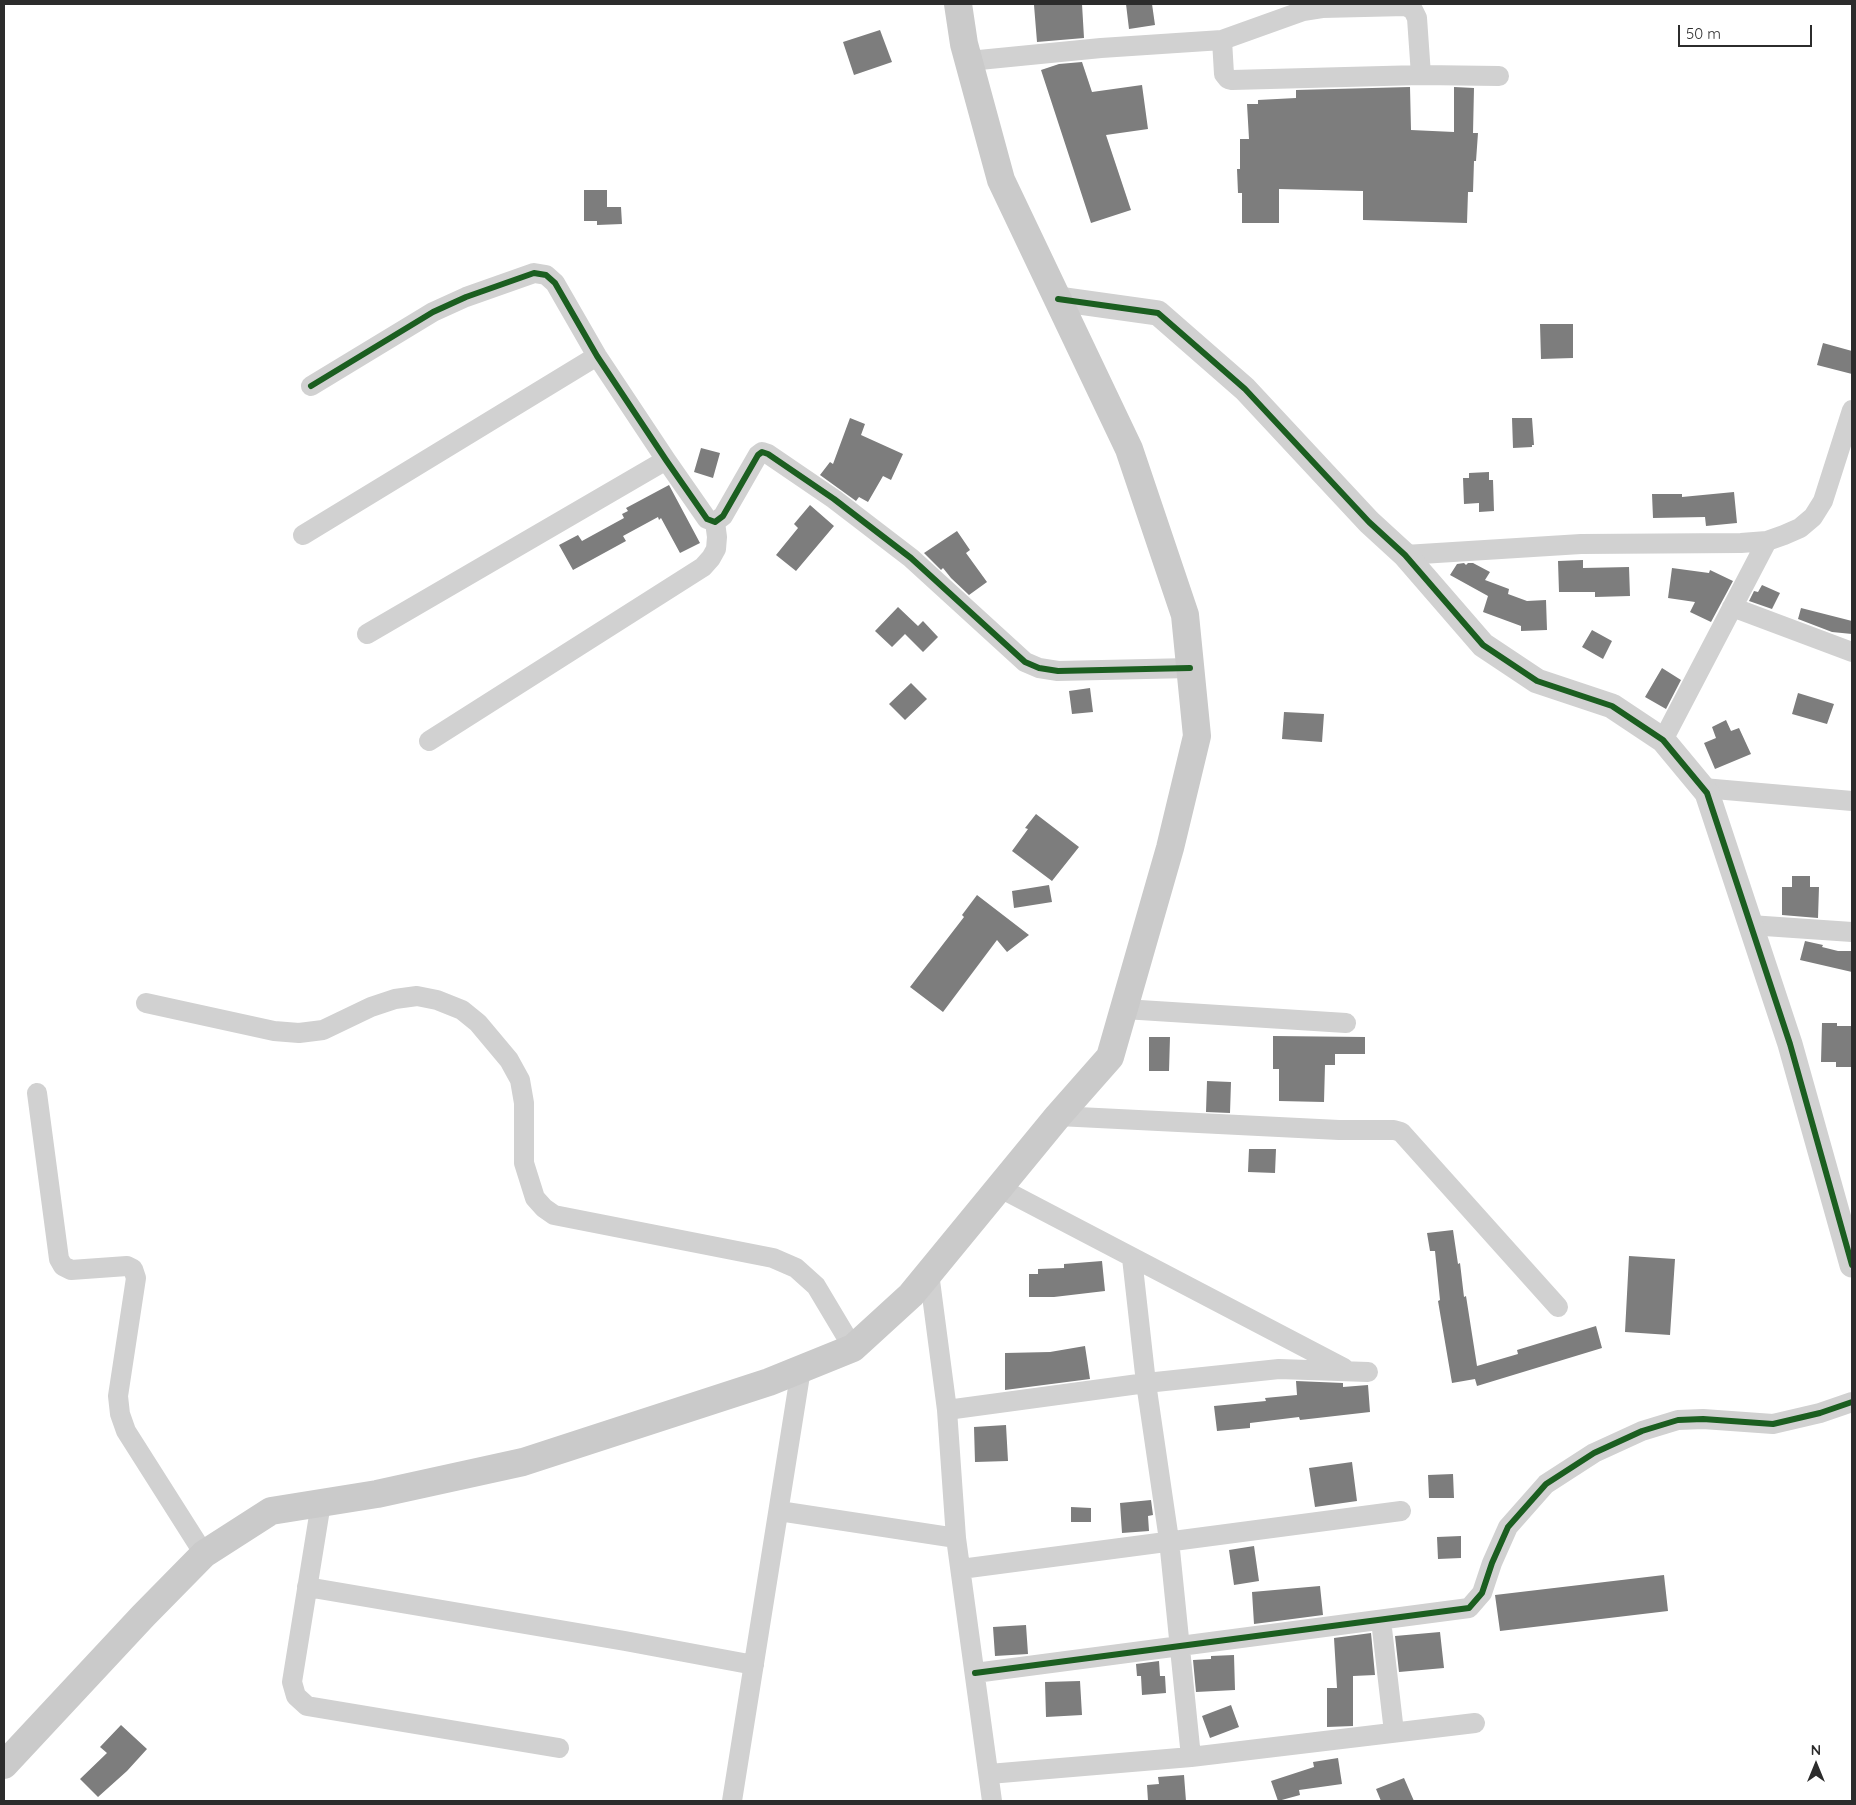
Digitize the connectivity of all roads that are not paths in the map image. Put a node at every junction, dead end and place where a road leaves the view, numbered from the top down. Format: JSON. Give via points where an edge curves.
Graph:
{"nodes":[{"id":1,"x":958,"y":4,"type":"edge"},
{"id":2,"x":1222,"y":40,"type":"junction"},
{"id":3,"x":969,"y":61,"type":"junction"},
{"id":4,"x":1421,"y":75,"type":"junction"},
{"id":5,"x":1499,"y":76,"type":"dead end"},
{"id":6,"x":1058,"y":299,"type":"junction"},
{"id":7,"x":597,"y":356,"type":"junction"},
{"id":8,"x":311,"y":386,"type":"dead end"},
{"id":9,"x":1852,"y":410,"type":"edge"},
{"id":10,"x":666,"y":460,"type":"junction"},
{"id":11,"x":715,"y":522,"type":"junction"},
{"id":12,"x":303,"y":535,"type":"dead end"},
{"id":13,"x":1767,"y":541,"type":"junction"},
{"id":14,"x":1405,"y":555,"type":"junction"},
{"id":15,"x":1732,"y":607,"type":"junction"},
{"id":16,"x":367,"y":634,"type":"dead end"},
{"id":17,"x":1852,"y":652,"type":"edge"},
{"id":18,"x":1190,"y":668,"type":"junction"},
{"id":19,"x":1664,"y":740,"type":"junction"},
{"id":20,"x":429,"y":741,"type":"dead end"},
{"id":21,"x":1703,"y":788,"type":"junction"},
{"id":22,"x":1852,"y":801,"type":"edge"},
{"id":23,"x":1750,"y":925,"type":"junction"},
{"id":24,"x":1852,"y":932,"type":"edge"},
{"id":25,"x":146,"y":1002,"type":"dead end"},
{"id":26,"x":1124,"y":1009,"type":"junction"},
{"id":27,"x":1346,"y":1023,"type":"dead end"},
{"id":28,"x":37,"y":1093,"type":"dead end"},
{"id":29,"x":1058,"y":1116,"type":"junction"},
{"id":30,"x":1000,"y":1188,"type":"junction"},
{"id":31,"x":1132,"y":1258,"type":"junction"},
{"id":32,"x":1852,"y":1265,"type":"edge"},
{"id":33,"x":929,"y":1273,"type":"junction"},
{"id":34,"x":1558,"y":1307,"type":"dead end"},
{"id":35,"x":853,"y":1348,"type":"junction"},
{"id":36,"x":801,"y":1369,"type":"junction"},
{"id":37,"x":1146,"y":1383,"type":"junction"},
{"id":38,"x":1852,"y":1402,"type":"edge"},
{"id":39,"x":947,"y":1410,"type":"junction"},
{"id":40,"x":321,"y":1503,"type":"junction"},
{"id":41,"x":779,"y":1510,"type":"junction"},
{"id":42,"x":1401,"y":1511,"type":"dead end"},
{"id":43,"x":956,"y":1538,"type":"junction"},
{"id":44,"x":1169,"y":1540,"type":"junction"},
{"id":45,"x":204,"y":1554,"type":"junction"},
{"id":46,"x":961,"y":1569,"type":"junction"},
{"id":47,"x":307,"y":1588,"type":"junction"},
{"id":48,"x":1381,"y":1620,"type":"junction"},
{"id":49,"x":1180,"y":1647,"type":"junction"},
{"id":50,"x":754,"y":1665,"type":"junction"},
{"id":51,"x":975,"y":1673,"type":"junction"},
{"id":52,"x":1474,"y":1723,"type":"dead end"},
{"id":53,"x":1394,"y":1732,"type":"junction"},
{"id":54,"x":559,"y":1748,"type":"dead end"},
{"id":55,"x":1191,"y":1757,"type":"junction"},
{"id":56,"x":6,"y":1760,"type":"edge"},
{"id":57,"x":989,"y":1774,"type":"junction"},
{"id":58,"x":732,"y":1801,"type":"edge"},
{"id":59,"x":992,"y":1801,"type":"edge"}],
"edges":[{"from":1,"to":3,"type":"main road"},
{"from":2,"to":3,"type":"street"},
{"from":2,"to":4,"type":"street","via":[[1224,74],[1232,80]]},
{"from":2,"to":4,"type":"street","via":[[1303,11],[1406,6],[1417,18]]},
{"from":3,"to":6,"type":"main road","via":[[1001,180]]},
{"from":4,"to":5,"type":"street"},
{"from":6,"to":14,"type":"street","via":[[1158,313],[1245,388],[1369,522]]},
{"from":6,"to":18,"type":"main road","via":[[1129,449],[1185,616]]},
{"from":7,"to":8,"type":"street","via":[[555,284],[546,275],[534,273],[433,312]]},
{"from":7,"to":10,"type":"street"},
{"from":7,"to":12,"type":"street"},
{"from":9,"to":13,"type":"street","via":[[1823,501],[1813,517],[1800,528]]},
{"from":10,"to":11,"type":"street","via":[[707,519]]},
{"from":10,"to":16,"type":"street"},
{"from":11,"to":18,"type":"street","via":[[723,516],[762,452],[834,500],[911,558],[1025,662],[1039,668],[1058,670]]},
{"from":11,"to":20,"type":"street","via":[[716,549],[703,567]]},
{"from":13,"to":14,"type":"street","via":[[1581,544]]},
{"from":13,"to":15,"type":"street"},
{"from":14,"to":19,"type":"street","via":[[1483,645],[1537,682],[1612,706]]},
{"from":15,"to":17,"type":"street"},
{"from":15,"to":19,"type":"street"},
{"from":18,"to":26,"type":"main road","via":[[1197,736],[1170,848]]},
{"from":19,"to":21,"type":"street"},
{"from":21,"to":22,"type":"street"},
{"from":21,"to":23,"type":"street"},
{"from":23,"to":24,"type":"street"},
{"from":23,"to":32,"type":"street","via":[[1790,1044]]},
{"from":25,"to":35,"type":"street","via":[[274,1031],[299,1033],[323,1030],[395,999],[417,996],[462,1010],[497,1045],[520,1080],[524,1102],[524,1163],[535,1198],[544,1208],[554,1215],[773,1258],[796,1268],[816,1286]]},
{"from":26,"to":27,"type":"street"},
{"from":26,"to":29,"type":"main road","via":[[1110,1057]]},
{"from":28,"to":45,"type":"street","via":[[59,1259],[62,1266],[71,1270],[127,1266],[133,1269],[136,1278],[118,1396],[120,1414],[126,1431]]},
{"from":29,"to":30,"type":"main road"},
{"from":29,"to":34,"type":"street","via":[[1401,1132]]},
{"from":30,"to":31,"type":"street"},
{"from":30,"to":33,"type":"main road"},
{"from":31,"to":37,"type":"street"},
{"from":31,"to":37,"type":"street","via":[[1360,1372],[1279,1368]]},
{"from":33,"to":35,"type":"main road","via":[[911,1295]]},
{"from":33,"to":39,"type":"street"},
{"from":35,"to":36,"type":"main road"},
{"from":36,"to":40,"type":"main road","via":[[759,1386],[523,1462]]},
{"from":36,"to":41,"type":"street"},
{"from":37,"to":39,"type":"street"},
{"from":37,"to":44,"type":"street"},
{"from":38,"to":48,"type":"street","via":[[1773,1424],[1678,1420],[1642,1431],[1594,1453],[1546,1484],[1508,1527],[1482,1592],[1469,1608]]},
{"from":39,"to":43,"type":"street"},
{"from":40,"to":45,"type":"main road","via":[[271,1511]]},
{"from":40,"to":47,"type":"street"},
{"from":41,"to":43,"type":"street"},
{"from":41,"to":50,"type":"street"},
{"from":42,"to":44,"type":"street"},
{"from":43,"to":46,"type":"street"},
{"from":44,"to":46,"type":"street"},
{"from":44,"to":49,"type":"street"},
{"from":45,"to":56,"type":"main road"},
{"from":46,"to":51,"type":"street"},
{"from":47,"to":50,"type":"street"},
{"from":47,"to":54,"type":"street","via":[[292,1682],[296,1696],[307,1706]]},
{"from":48,"to":49,"type":"street"},
{"from":48,"to":53,"type":"street"},
{"from":49,"to":51,"type":"street"},
{"from":49,"to":55,"type":"street"},
{"from":50,"to":58,"type":"street"},
{"from":51,"to":57,"type":"street"},
{"from":52,"to":53,"type":"street"},
{"from":53,"to":55,"type":"street"},
{"from":55,"to":57,"type":"street"},
{"from":57,"to":59,"type":"street"}]}
